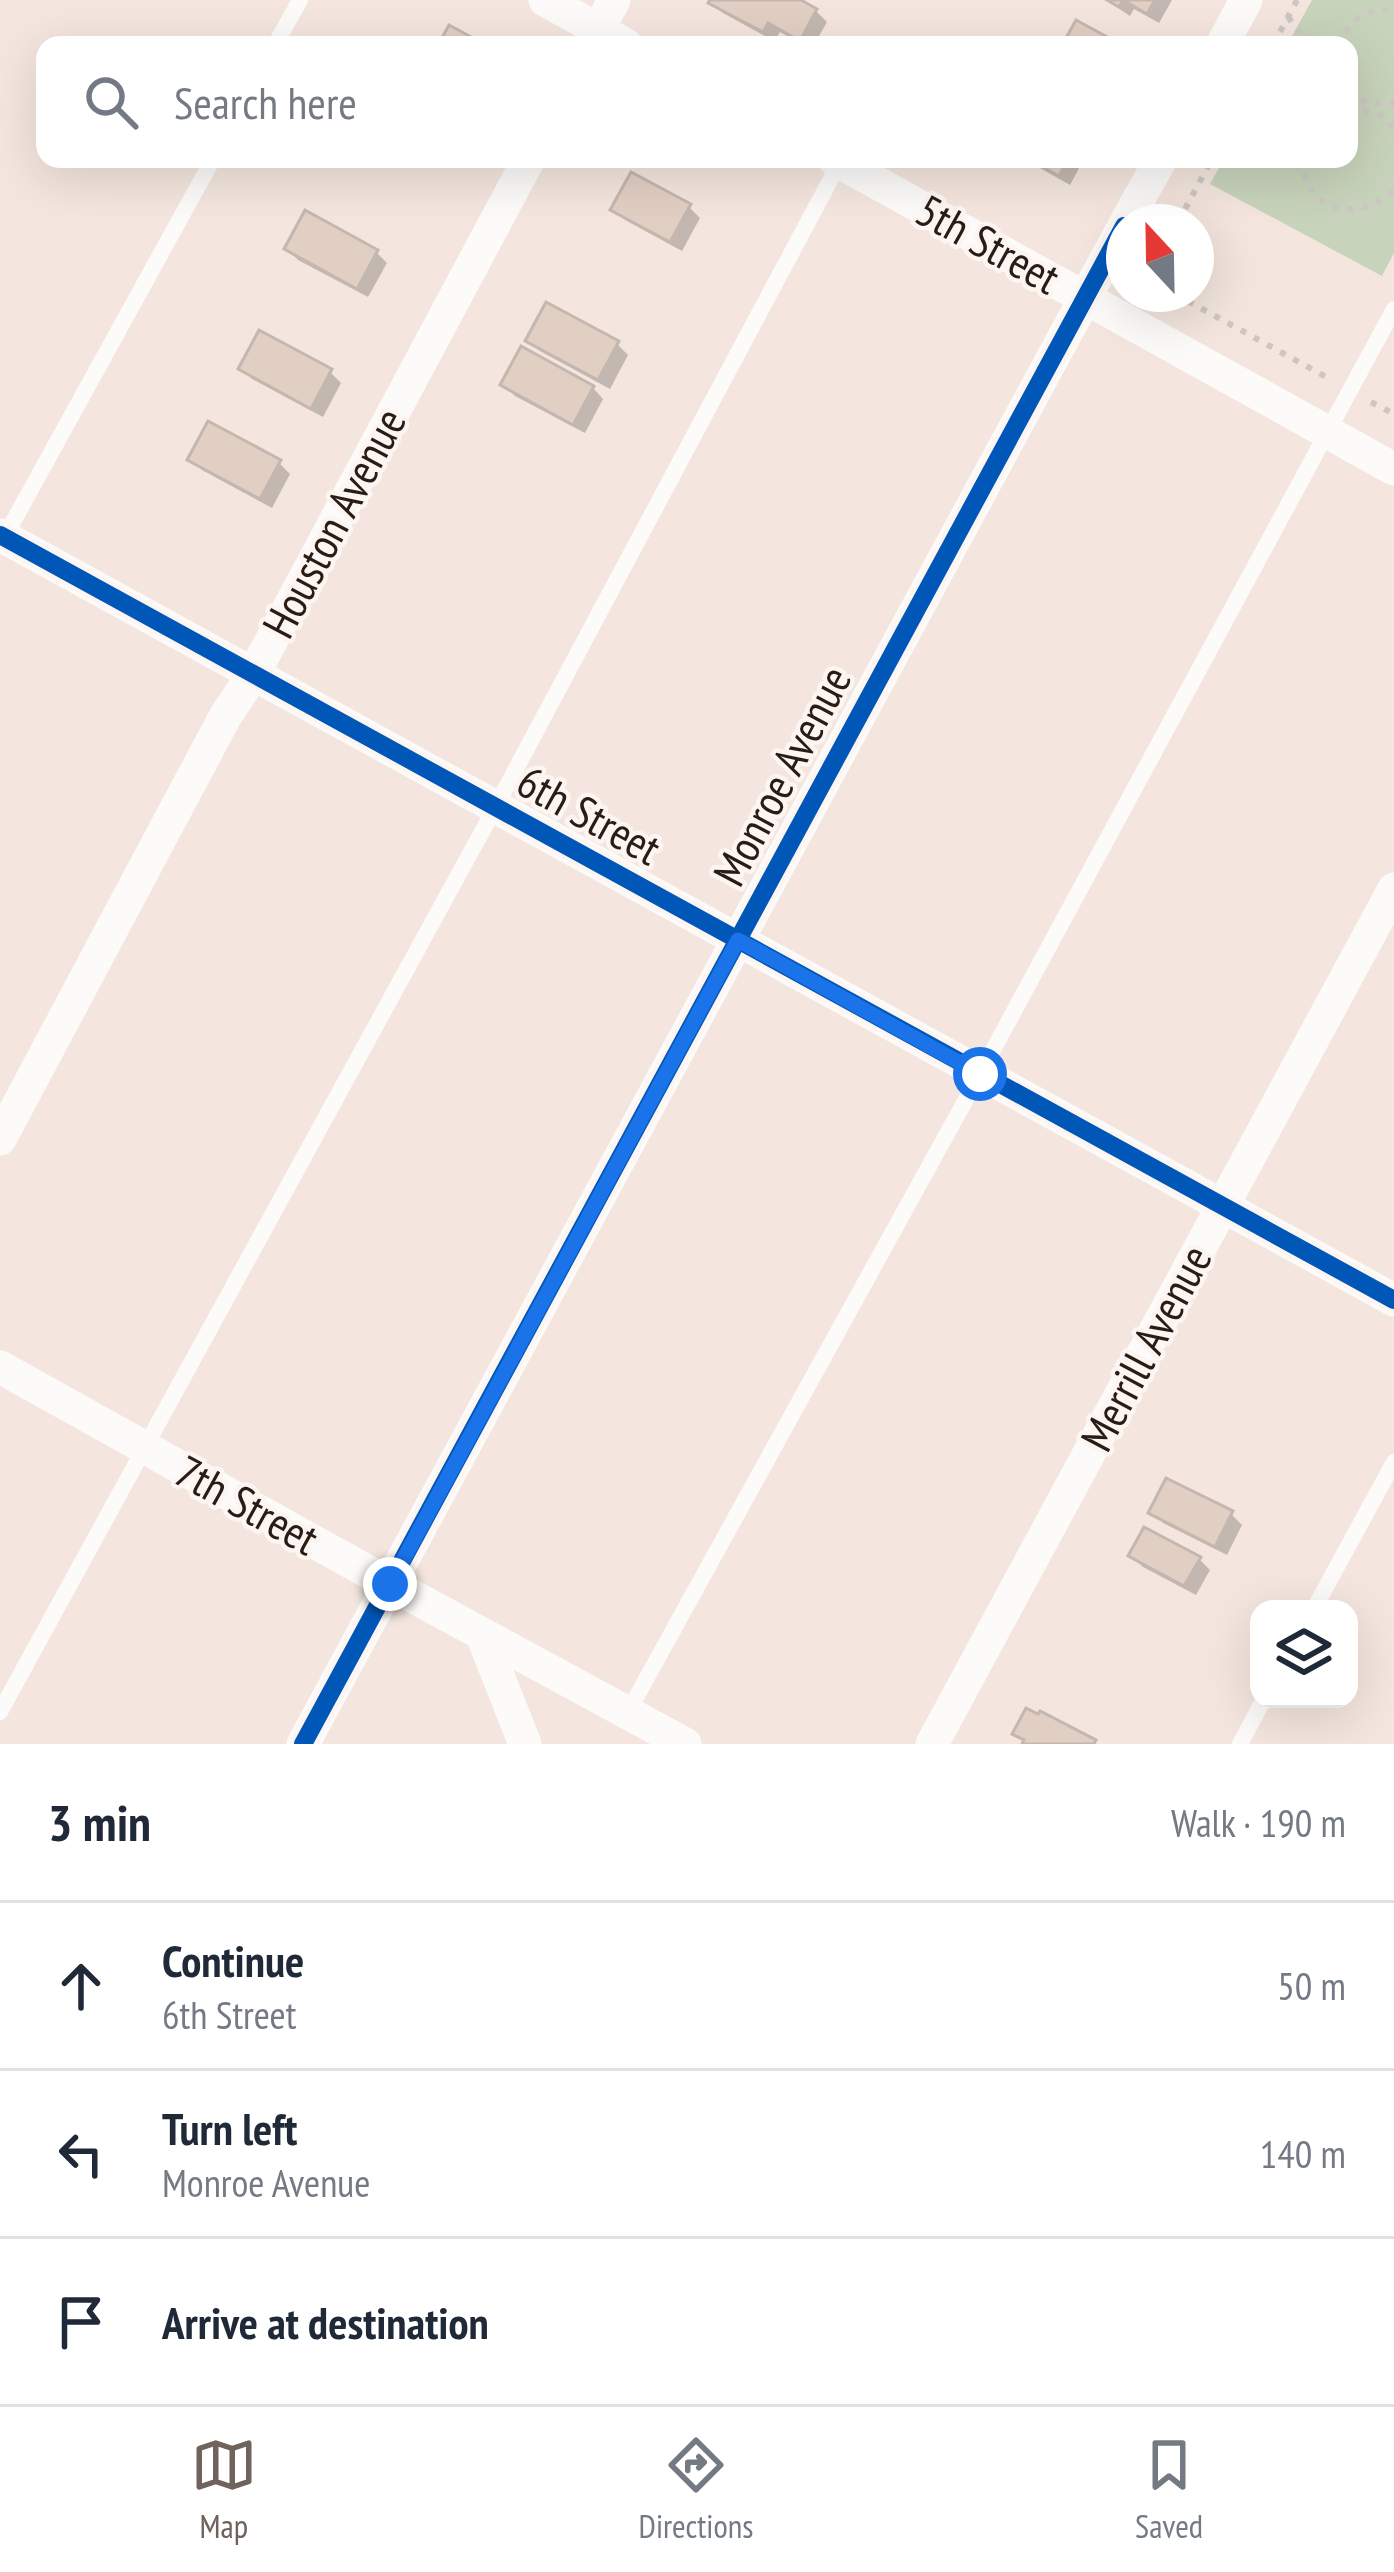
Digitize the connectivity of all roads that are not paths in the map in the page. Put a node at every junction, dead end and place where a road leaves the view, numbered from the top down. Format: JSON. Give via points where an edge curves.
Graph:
{"nodes":[{"id":1,"x":300,"y":0,"type":"edge"},
{"id":2,"x":544,"y":0,"type":"edge"},
{"id":3,"x":1246,"y":0,"type":"edge"},
{"id":4,"x":607,"y":30,"type":"edge"},
{"id":5,"x":280,"y":36,"type":"edge"},
{"id":6,"x":1227,"y":36,"type":"edge"},
{"id":7,"x":207,"y":168,"type":"edge"},
{"id":8,"x":524,"y":168,"type":"edge"},
{"id":9,"x":833,"y":168,"type":"edge"},
{"id":10,"x":850,"y":168,"type":"edge"},
{"id":11,"x":1156,"y":168,"type":"edge"},
{"id":12,"x":1136,"y":204,"type":"edge"},
{"id":13,"x":1106,"y":258,"type":"edge"},
{"id":14,"x":1084,"y":297,"type":"junction"},
{"id":15,"x":1394,"y":309,"type":"edge"},
{"id":16,"x":1328,"y":431,"type":"junction"},
{"id":17,"x":1394,"y":469,"type":"edge"},
{"id":18,"x":2,"y":539,"type":"edge"},
{"id":19,"x":253,"y":675,"type":"junction"},
{"id":20,"x":495,"y":808,"type":"junction"},
{"id":21,"x":1394,"y":889,"type":"edge"},
{"id":22,"x":738,"y":940,"type":"junction"},
{"id":23,"x":980,"y":1074,"type":"junction"},
{"id":24,"x":0,"y":1139,"type":"edge"},
{"id":25,"x":1223,"y":1207,"type":"junction"},
{"id":26,"x":1394,"y":1300,"type":"edge"},
{"id":27,"x":0,"y":1367,"type":"edge"},
{"id":28,"x":144,"y":1448,"type":"junction"},
{"id":29,"x":1394,"y":1462,"type":"edge"},
{"id":30,"x":390,"y":1584,"type":"junction"},
{"id":31,"x":1319,"y":1600,"type":"edge"},
{"id":32,"x":482,"y":1635,"type":"junction"},
{"id":33,"x":1259,"y":1708,"type":"edge"},
{"id":34,"x":0,"y":1712,"type":"edge"},
{"id":35,"x":628,"y":1712,"type":"junction"},
{"id":36,"x":303,"y":1744,"type":"edge"},
{"id":37,"x":525,"y":1744,"type":"edge"},
{"id":38,"x":685,"y":1744,"type":"edge"},
{"id":39,"x":932,"y":1744,"type":"edge"},
{"id":40,"x":1240,"y":1744,"type":"edge"}],
"edges":[{"from":1,"to":5,"type":"lane"},
{"from":2,"to":4,"type":"street"},
{"from":3,"to":6,"type":"street"},
{"from":7,"to":18,"type":"lane"},
{"from":8,"to":19,"type":"street","name":"Houston Avenue"},
{"from":9,"to":20,"type":"lane"},
{"from":10,"to":14,"type":"street","name":"5th Street"},
{"from":11,"to":12,"type":"street","name":"Monroe Avenue"},
{"from":13,"to":14,"type":"street","name":"Monroe Avenue"},
{"from":14,"to":16,"type":"street","name":"5th Street"},
{"from":14,"to":22,"type":"street","name":"Monroe Avenue"},
{"from":15,"to":16,"type":"lane"},
{"from":16,"to":17,"type":"street","name":"5th Street"},
{"from":16,"to":23,"type":"lane"},
{"from":18,"to":19,"type":"street","name":"6th Street"},
{"from":19,"to":20,"type":"street","name":"6th Street"},
{"from":19,"to":24,"type":"street","name":"Houston Avenue"},
{"from":20,"to":22,"type":"street","name":"6th Street"},
{"from":20,"to":28,"type":"lane"},
{"from":21,"to":25,"type":"street","name":"Merrill Avenue"},
{"from":22,"to":23,"type":"street","name":"6th Street"},
{"from":22,"to":30,"type":"street","name":"Monroe Avenue"},
{"from":23,"to":25,"type":"street","name":"6th Street"},
{"from":23,"to":35,"type":"lane"},
{"from":25,"to":26,"type":"street","name":"6th Street"},
{"from":25,"to":39,"type":"street","name":"Merrill Avenue"},
{"from":27,"to":28,"type":"street","name":"7th Street"},
{"from":28,"to":30,"type":"street","name":"7th Street"},
{"from":28,"to":34,"type":"lane"},
{"from":29,"to":31,"type":"lane"},
{"from":30,"to":32,"type":"street","name":"7th Street"},
{"from":30,"to":36,"type":"street","name":"Monroe Avenue"},
{"from":32,"to":35,"type":"street","name":"7th Street"},
{"from":32,"to":37,"type":"street"},
{"from":33,"to":40,"type":"lane"},
{"from":35,"to":38,"type":"street","name":"7th Street"}]}
